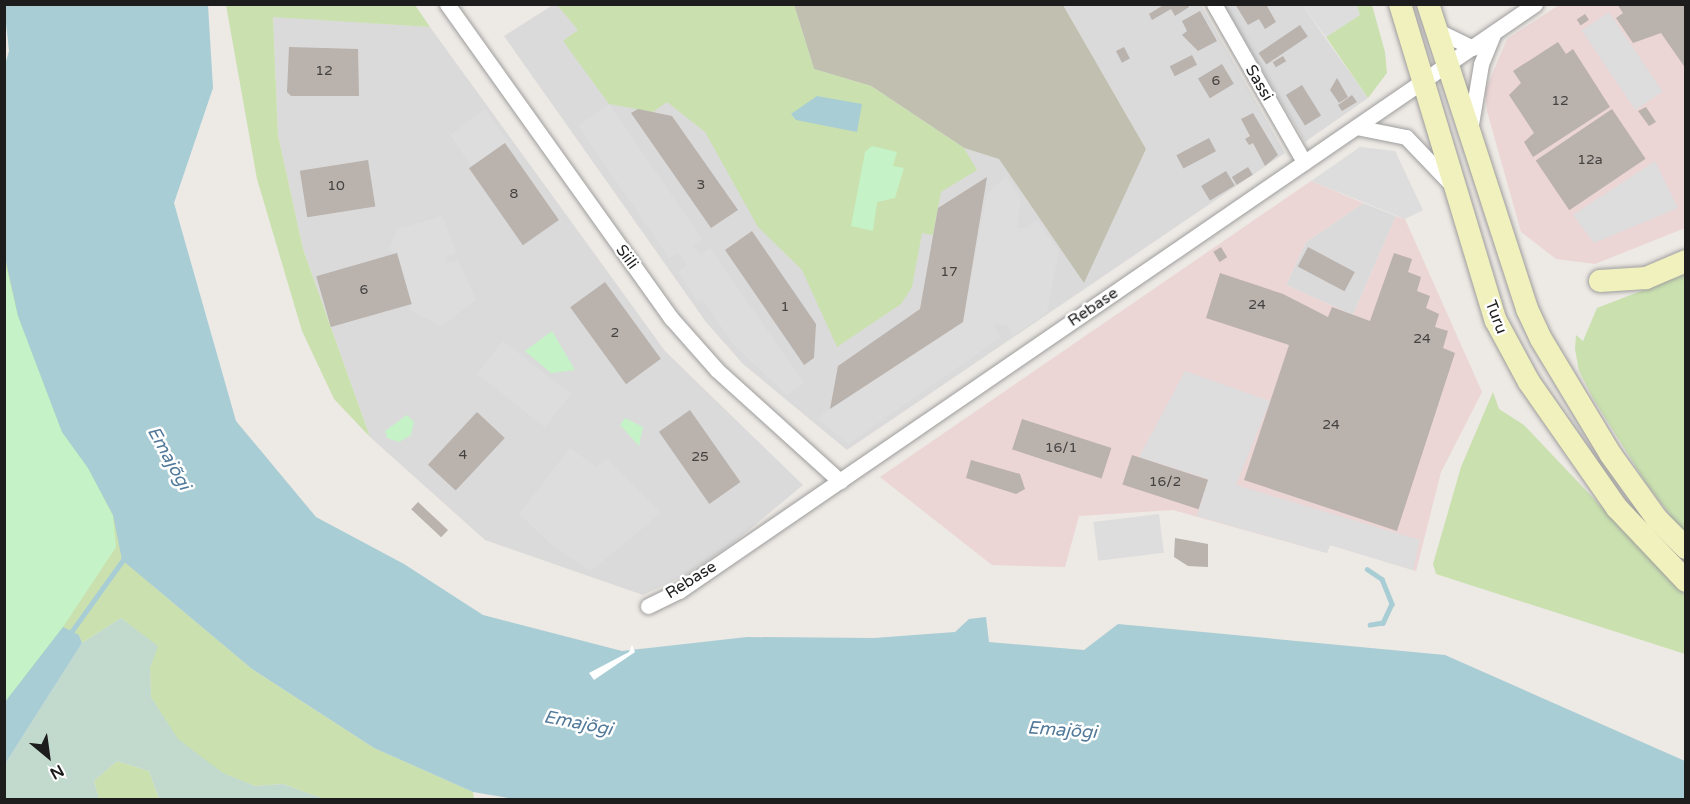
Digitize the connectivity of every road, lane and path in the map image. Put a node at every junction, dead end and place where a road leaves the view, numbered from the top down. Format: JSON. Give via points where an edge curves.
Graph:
{"nodes":[{"id":1,"x":447,"y":4,"type":"edge"},
{"id":2,"x":1214,"y":4,"type":"edge"},
{"id":3,"x":1400,"y":4,"type":"edge"},
{"id":4,"x":1428,"y":4,"type":"edge"},
{"id":5,"x":1535,"y":4,"type":"edge"},
{"id":6,"x":1436,"y":30,"type":"junction"},
{"id":7,"x":1494,"y":33,"type":"junction"},
{"id":8,"x":1473,"y":48,"type":"junction"},
{"id":9,"x":1448,"y":65,"type":"junction"},
{"id":10,"x":1423,"y":83,"type":"junction"},
{"id":11,"x":1356,"y":127,"type":"junction"},
{"id":12,"x":1470,"y":133,"type":"junction"},
{"id":13,"x":1304,"y":162,"type":"junction"},
{"id":14,"x":1456,"y":191,"type":"junction"},
{"id":15,"x":1686,"y":261,"type":"edge"},
{"id":16,"x":1600,"y":280,"type":"dead end"},
{"id":17,"x":840,"y":481,"type":"junction"},
{"id":18,"x":1686,"y":548,"type":"edge"},
{"id":19,"x":1686,"y":581,"type":"edge"},
{"id":20,"x":648,"y":606,"type":"dead end"}],
"edges":[{"from":1,"to":17,"type":"street","name":"Siili","via":[[671,318],[717,370]]},
{"from":2,"to":13,"type":"street","name":"Sassi"},
{"from":3,"to":10,"type":"main road","name":"Turu"},
{"from":4,"to":6,"type":"main road","name":"Turu"},
{"from":5,"to":7,"type":"street","name":"Rebase"},
{"from":6,"to":8,"type":"street"},
{"from":6,"to":9,"type":"main road","name":"Turu"},
{"from":7,"to":8,"type":"street","name":"Rebase"},
{"from":7,"to":12,"type":"street","via":[[1474,94]]},
{"from":8,"to":9,"type":"street","name":"Rebase"},
{"from":9,"to":10,"type":"street","name":"Rebase"},
{"from":9,"to":12,"type":"main road","name":"Turu"},
{"from":10,"to":11,"type":"street","name":"Rebase"},
{"from":10,"to":14,"type":"main road","name":"Turu"},
{"from":11,"to":13,"type":"street","name":"Rebase"},
{"from":11,"to":14,"type":"street","via":[[1406,136],[1430,157]]},
{"from":12,"to":18,"type":"main road","name":"Turu","via":[[1541,339],[1611,454],[1657,519]]},
{"from":13,"to":17,"type":"street","name":"Rebase"},
{"from":14,"to":19,"type":"main road","name":"Turu","via":[[1496,321],[1514,359],[1617,508]]},
{"from":15,"to":16,"type":"main road","via":[[1646,278]]},
{"from":17,"to":20,"type":"street","name":"Rebase","via":[[679,591]]}]}
